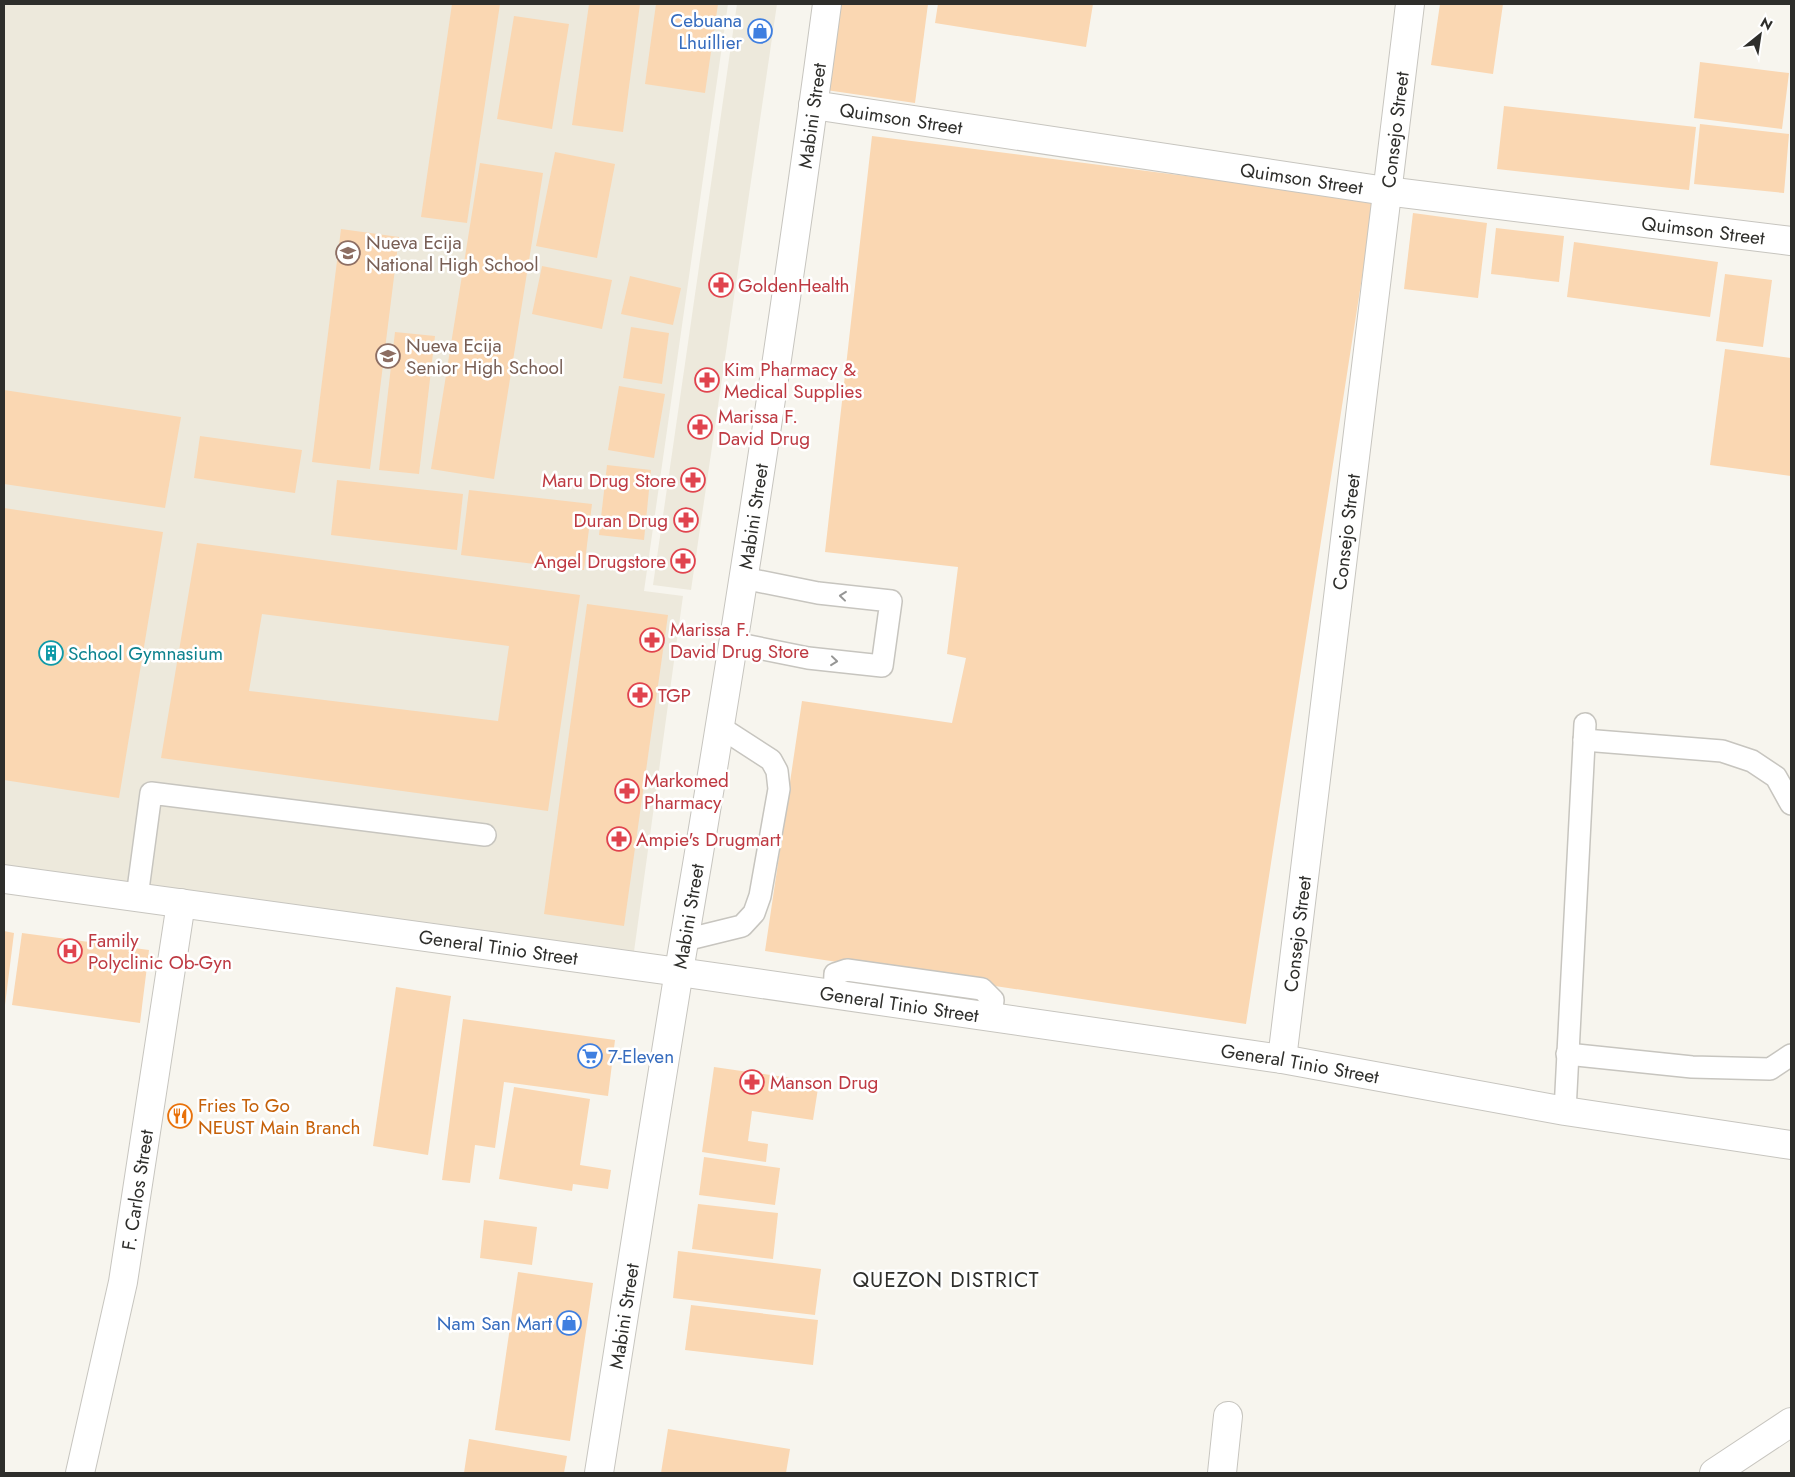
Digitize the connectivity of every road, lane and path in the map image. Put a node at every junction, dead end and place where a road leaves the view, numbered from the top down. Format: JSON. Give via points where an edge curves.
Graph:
{"nodes":[{"id":1,"x":827,"y":4,"type":"edge"},
{"id":2,"x":1410,"y":4,"type":"edge"},
{"id":3,"x":813,"y":105,"type":"junction"},
{"id":4,"x":1386,"y":191,"type":"junction"},
{"id":5,"x":1791,"y":240,"type":"edge"},
{"id":6,"x":744,"y":578,"type":"junction"},
{"id":7,"x":734,"y":643,"type":"junction"},
{"id":8,"x":720,"y":727,"type":"junction"},
{"id":9,"x":1791,"y":804,"type":"edge"},
{"id":10,"x":486,"y":835,"type":"dead end"},
{"id":11,"x":4,"y":879,"type":"edge"},
{"id":12,"x":137,"y":897,"type":"junction"},
{"id":13,"x":180,"y":903,"type":"junction"},
{"id":14,"x":685,"y":940,"type":"junction"},
{"id":15,"x":679,"y":972,"type":"junction"},
{"id":16,"x":1567,"y":1054,"type":"junction"},
{"id":17,"x":1791,"y":1055,"type":"edge"},
{"id":18,"x":1282,"y":1059,"type":"junction"},
{"id":19,"x":1565,"y":1111,"type":"junction"},
{"id":20,"x":1791,"y":1145,"type":"edge"},
{"id":21,"x":1228,"y":1416,"type":"dead end"},
{"id":22,"x":1791,"y":1422,"type":"edge"},
{"id":23,"x":80,"y":1473,"type":"edge"},
{"id":24,"x":600,"y":1473,"type":"edge"},
{"id":25,"x":1222,"y":1473,"type":"edge"},
{"id":26,"x":1714,"y":1473,"type":"edge"}],
"edges":[{"from":1,"to":3,"type":"street","name":"Mabini Street"},
{"from":2,"to":4,"type":"street","name":"Consejo Street"},
{"from":3,"to":4,"type":"street","name":"Quimson Street"},
{"from":3,"to":6,"type":"street","name":"Mabini Street"},
{"from":4,"to":5,"type":"street","name":"Quimson Street"},
{"from":4,"to":18,"type":"street","name":"Consejo Street"},
{"from":6,"to":7,"type":"street","name":"Mabini Street"},
{"from":7,"to":6,"type":"lane","one_way":true,"via":[[808,658],[882,666],[891,601],[818,594]]},
{"from":7,"to":8,"type":"street","name":"Mabini Street"},
{"from":8,"to":14,"type":"street","name":"Mabini Street"},
{"from":8,"to":14,"type":"lane","via":[[771,760],[777,771],[779,789],[760,896],[754,913],[742,926]]},
{"from":9,"to":16,"type":"lane","via":[[1776,777],[1752,761],[1722,751],[1585,732]]},
{"from":10,"to":12,"type":"lane","via":[[151,793]]},
{"from":11,"to":12,"type":"street","name":"General Tinio Street"},
{"from":12,"to":13,"type":"street","name":"General Tinio Street"},
{"from":13,"to":15,"type":"street","name":"General Tinio Street"},
{"from":13,"to":23,"type":"street","name":"F. Carlos Street","via":[[123,1282]]},
{"from":14,"to":15,"type":"street","name":"Mabini Street"},
{"from":15,"to":18,"type":"street","name":"General Tinio Street"},
{"from":15,"to":24,"type":"street","name":"Mabini Street"},
{"from":16,"to":17,"type":"lane","via":[[1692,1067],[1770,1069]]},
{"from":16,"to":19,"type":"lane"},
{"from":18,"to":19,"type":"street","name":"General Tinio Street"},
{"from":19,"to":20,"type":"street","name":"General Tinio Street"},
{"from":21,"to":25,"type":"street"},
{"from":22,"to":26,"type":"street"}]}
